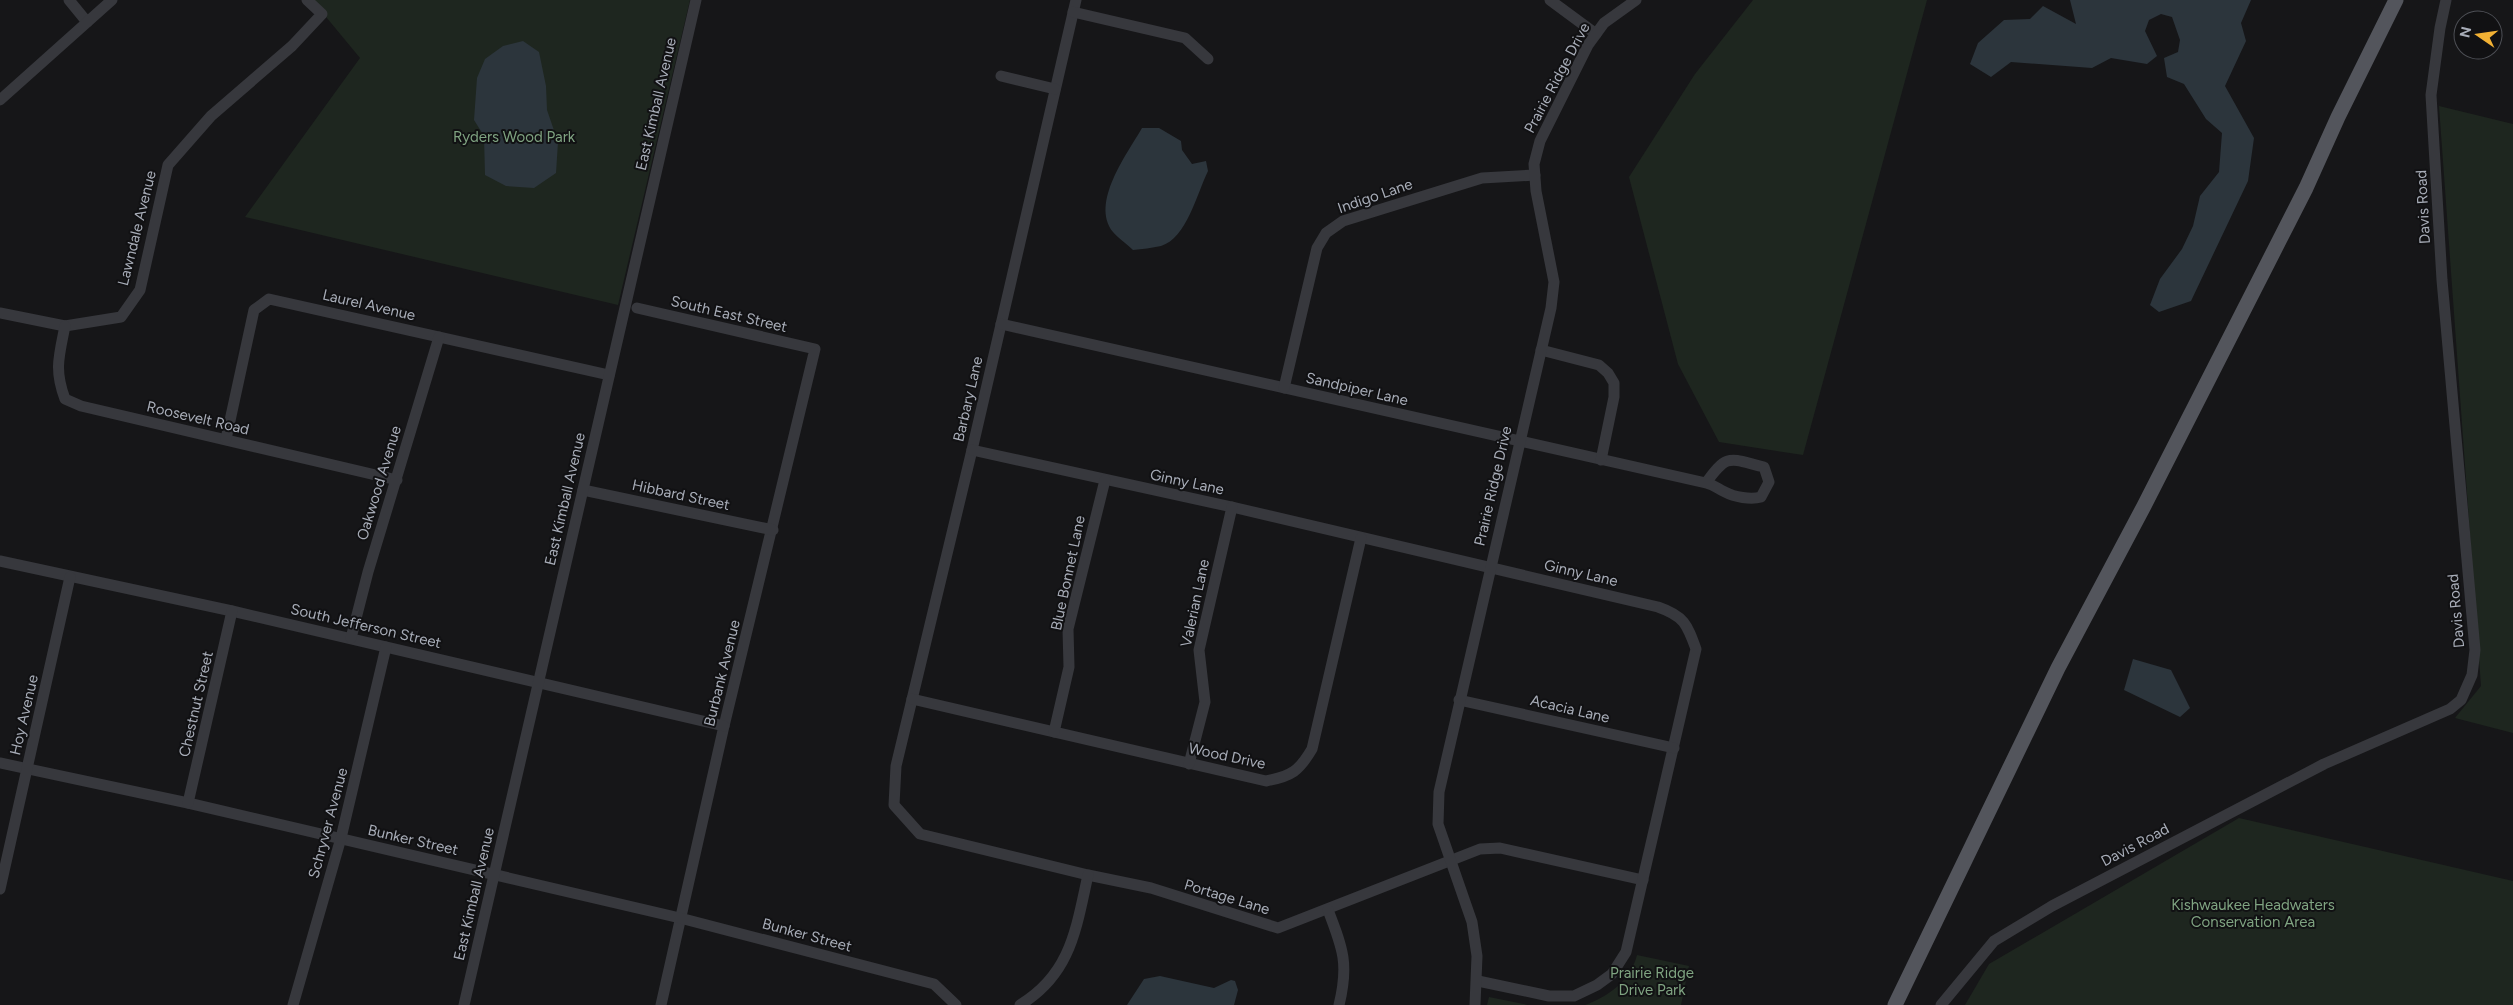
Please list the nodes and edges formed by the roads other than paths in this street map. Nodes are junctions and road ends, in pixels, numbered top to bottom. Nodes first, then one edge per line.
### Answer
1 (69, 0) edge
2 (112, 0) edge
3 (307, 0) edge
4 (696, 0) edge
5 (1076, 0) edge
6 (1550, 0) edge
7 (1636, 0) edge
8 (2388, 0) edge
9 (2396, 0) edge
10 (2446, 0) edge
11 (1073, 12) junction
12 (86, 22) junction
13 (1596, 34) junction
14 (1208, 59) dead end
15 (2365, 60) junction
16 (1001, 76) dead end
17 (1055, 89) junction
18 (0, 100) edge
19 (1535, 175) junction
20 (637, 308) dead end
21 (0, 313) edge
22 (1001, 324) junction
23 (64, 326) junction
24 (438, 337) junction
25 (815, 349) joint
26 (1541, 350) junction
27 (609, 375) junction
28 (1284, 388) junction
29 (226, 440) junction
30 (1519, 441) junction
31 (972, 450) junction
32 (1601, 460) junction
33 (397, 480) junction
34 (1105, 480) junction
35 (1706, 483) junction
36 (583, 490) junction
37 (1232, 508) junction
38 (773, 530) junction
39 (1361, 538) junction
40 (0, 561) edge
41 (1490, 568) junction
42 (70, 577) junction
43 (232, 610) junction
44 (351, 638) junction
45 (386, 647) junction
46 (538, 682) junction
47 (912, 699) junction
48 (1460, 700) junction
49 (724, 726) junction
50 (1054, 732) junction
51 (1674, 748) junction
52 (0, 763) edge
53 (1189, 764) junction
54 (27, 769) junction
55 (188, 803) junction
56 (894, 805) joint
57 (340, 838) junction
58 (1449, 862) junction
59 (494, 874) junction
60 (1088, 875) junction
61 (1643, 880) junction
62 (0, 889) edge
63 (1328, 910) junction
64 (680, 918) junction
65 (1478, 981) junction
66 (293, 1005) edge
67 (464, 1005) edge
68 (661, 1005) edge
69 (956, 1005) edge
70 (1020, 1005) edge
71 (1339, 1005) edge
72 (1476, 1005) edge
73 (1895, 1005) edge
74 (1941, 1005) edge

1 - 12 street
2 - 12 street
3 - 23 street, Lawndale Avenue
4 - 27 street, East Kimball Avenue
5 - 11 street, Barbary Lane
6 - 13 street
7 - 13 street, Prairie Ridge Drive
8 - 15 main road
9 - 15 main road
10 - 74 street, Davis Road
11 - 14 street
11 - 17 street, Barbary Lane
12 - 18 street
13 - 19 street, Prairie Ridge Drive
15 - 73 main road
16 - 17 street
17 - 22 street, Barbary Lane
19 - 26 street, Prairie Ridge Drive
19 - 28 street, Indigo Lane
20 - 25 street, South East Street
21 - 23 street, Lawndale Avenue
22 - 28 street, Sandpiper Lane
22 - 31 street, Barbary Lane
23 - 29 street, Roosevelt Road
24 - 27 street, Laurel Avenue
24 - 29 street, Laurel Avenue
24 - 33 street, Oakwood Avenue
25 - 38 street, Burbank Avenue
26 - 30 street, Prairie Ridge Drive
26 - 32 street
27 - 36 street, East Kimball Avenue
28 - 30 street, Sandpiper Lane
29 - 33 street, Roosevelt Road
30 - 32 street, Sandpiper Lane
30 - 41 street, Prairie Ridge Drive
31 - 34 street, Ginny Lane
31 - 47 street, Barbary Lane
32 - 35 street, Sandpiper Lane
33 - 44 street, Oakwood Avenue
34 - 37 street, Ginny Lane
34 - 50 street, Blue Bonnet Lane
35 - 35 street, Sandpiper Lane
36 - 38 street, Hibbard Street
36 - 46 street, East Kimball Avenue
37 - 39 street, Ginny Lane
37 - 53 street, Valerian Lane
38 - 49 street, Burbank Avenue
39 - 41 street, Ginny Lane
39 - 53 street, Wood Drive
40 - 42 street, South Jefferson Street
41 - 48 street, Prairie Ridge Drive
41 - 51 street, Ginny Lane
42 - 43 street, South Jefferson Street
42 - 54 street, Hoy Avenue
43 - 44 street, South Jefferson Street
43 - 55 street, Chestnut Street
44 - 45 street, South Jefferson Street
45 - 46 street, South Jefferson Street
45 - 57 street, Schryver Avenue
46 - 49 street, South Jefferson Street
46 - 59 street, East Kimball Avenue
47 - 50 street, Wood Drive
47 - 56 street, Barbary Lane
48 - 51 street, Acacia Lane
48 - 58 street, Prairie Ridge Drive
49 - 64 street, Burbank Avenue
50 - 53 street, Wood Drive
51 - 61 street, Ginny Lane
52 - 54 street, Bunker Street
54 - 55 street, Bunker Street
54 - 62 street, Hoy Avenue
55 - 57 street, Bunker Street
56 - 60 street, Portage Lane
57 - 59 street, Bunker Street
57 - 66 street, Schryver Avenue
58 - 61 street, Portage Lane
58 - 63 street, Portage Lane
58 - 65 street, Prairie Ridge Drive
59 - 64 street, Bunker Street
59 - 67 street, East Kimball Avenue
60 - 63 street, Portage Lane
60 - 70 street
61 - 65 street, Ginny Lane
63 - 71 street
64 - 68 street, Burbank Avenue
64 - 69 street, Bunker Street
65 - 72 street, Prairie Ridge Drive

